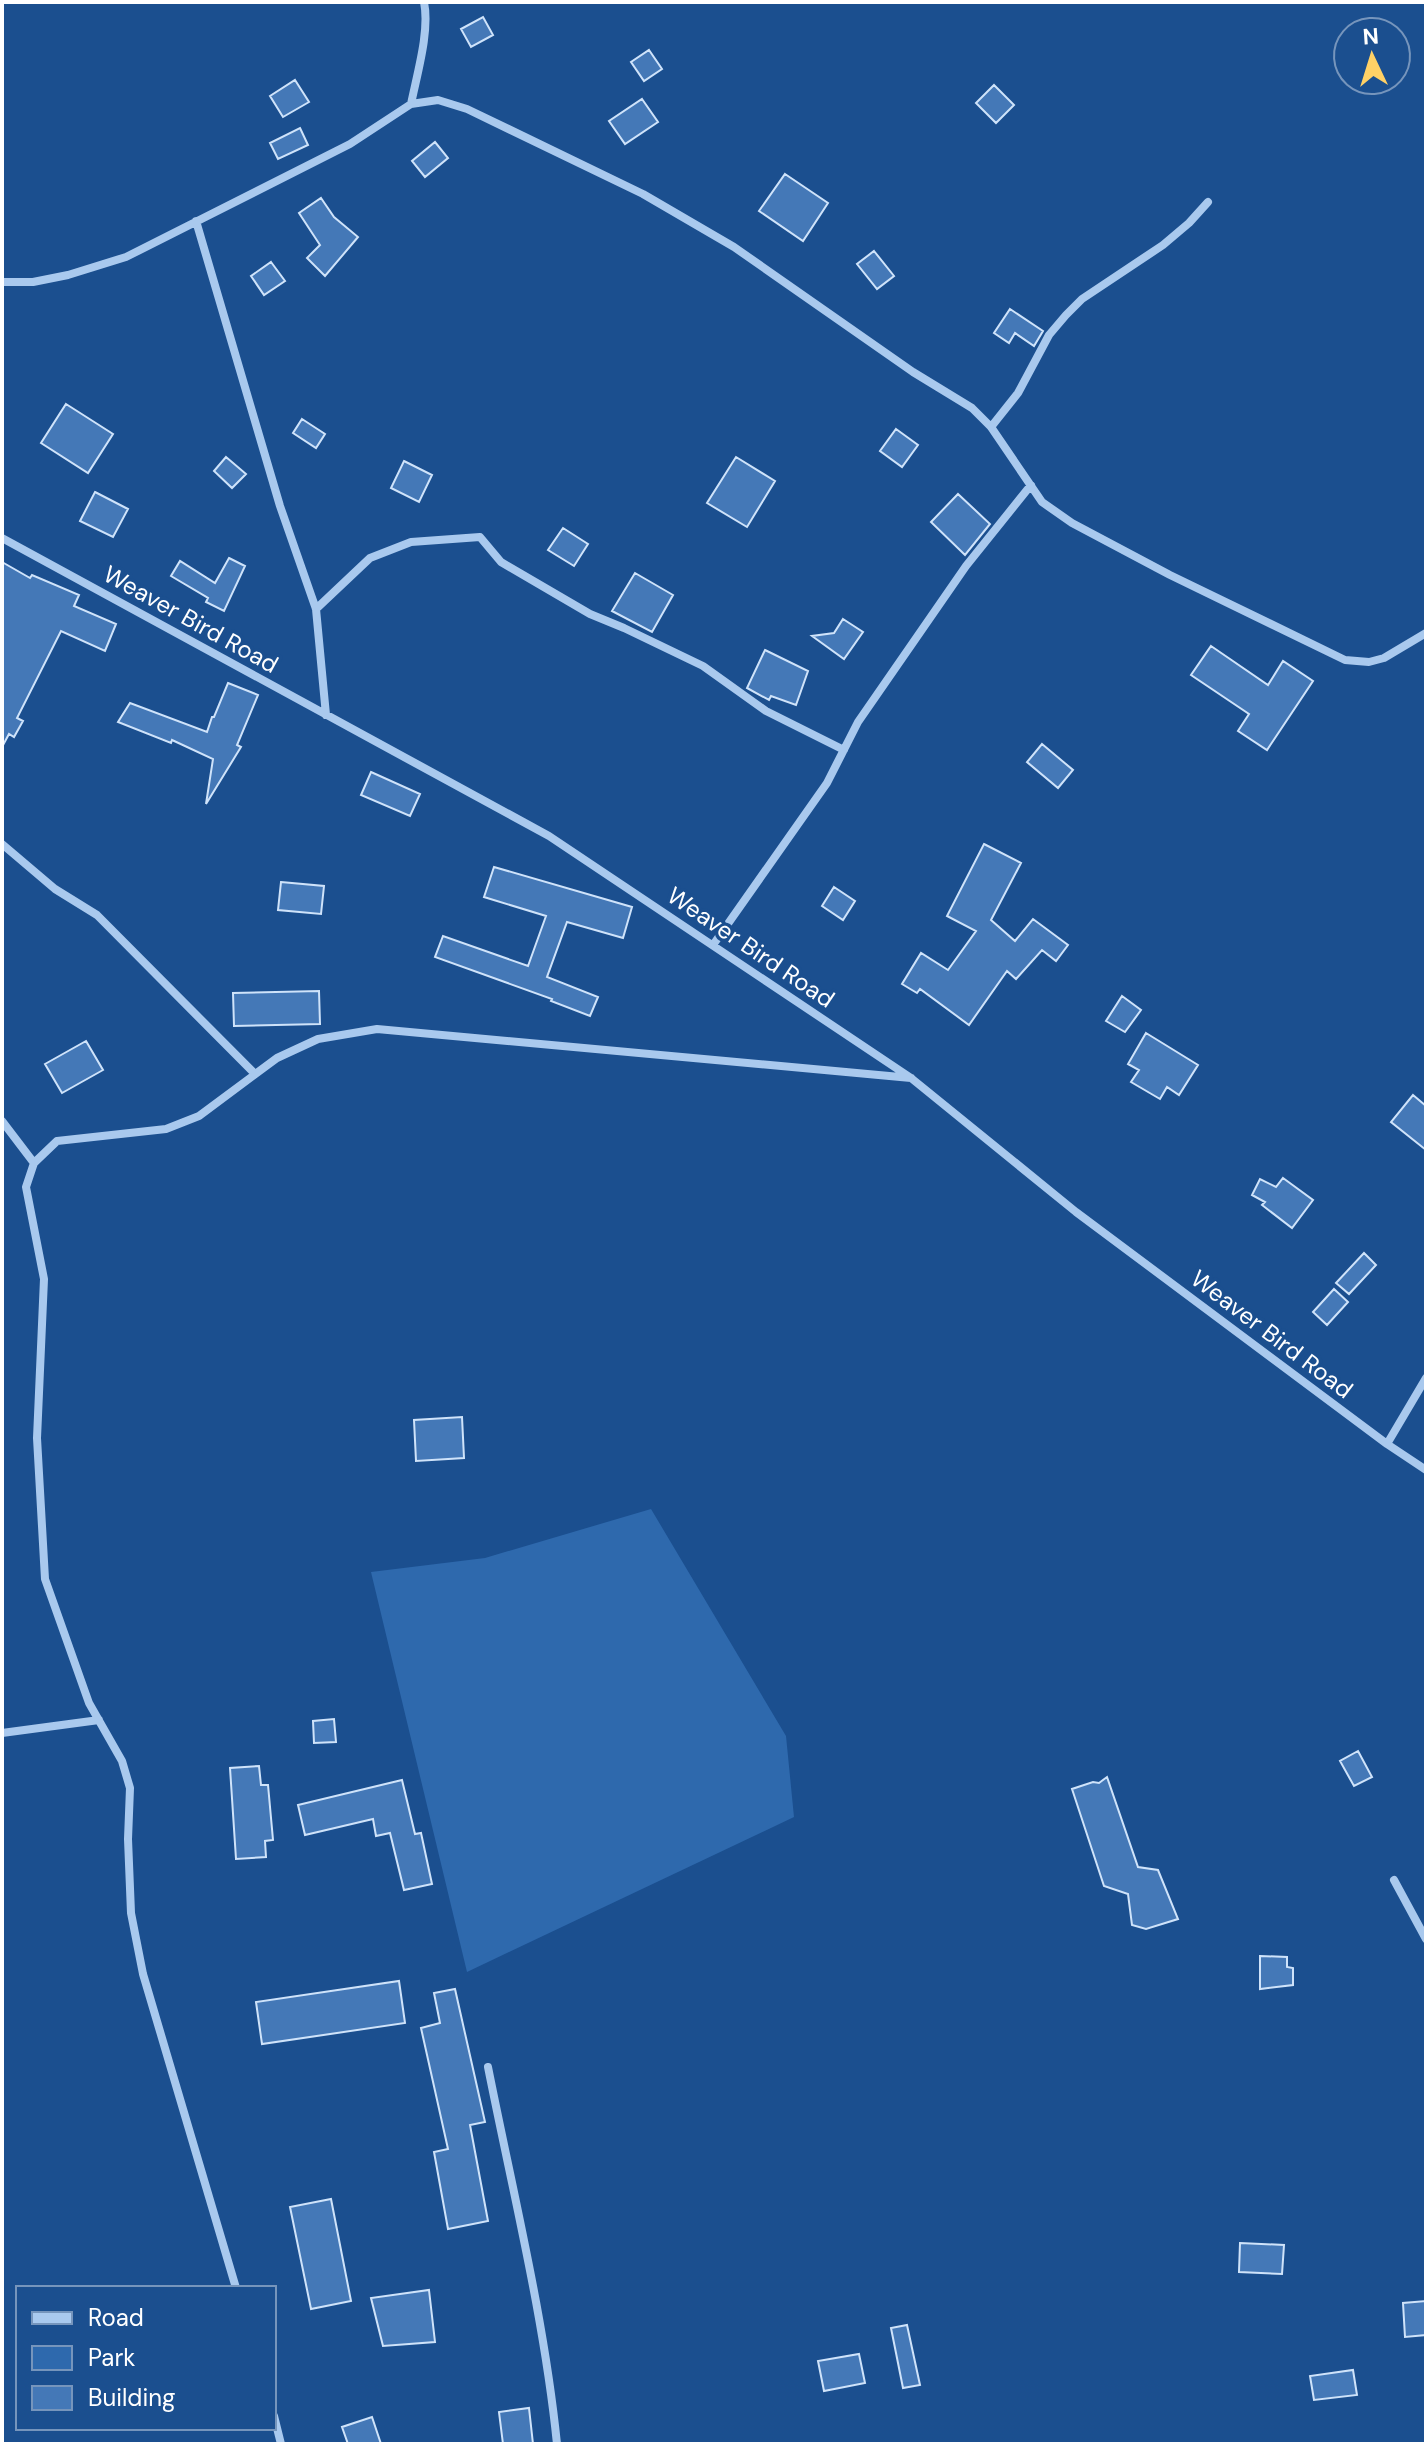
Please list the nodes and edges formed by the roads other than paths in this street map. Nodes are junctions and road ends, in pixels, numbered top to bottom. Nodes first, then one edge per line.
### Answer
1 (424, 2) edge
2 (411, 104) junction
3 (1208, 202) dead end
4 (196, 221) junction
5 (2, 282) edge
6 (991, 427) junction
7 (1031, 485) junction
8 (2, 538) edge
9 (316, 609) junction
10 (1426, 633) edge
11 (326, 715) junction
12 (844, 750) junction
13 (2, 844) edge
14 (713, 945) junction
15 (255, 1074) junction
16 (911, 1078) junction
17 (3, 1126) edge
18 (34, 1163) junction
19 (1426, 1378) edge
20 (1387, 1444) junction
21 (1426, 1470) edge
22 (99, 1720) junction
23 (2, 1733) edge
24 (1394, 1880) dead end
25 (1426, 1939) edge
26 (488, 2067) dead end
27 (235, 2286) edge
28 (276, 2424) edge
29 (281, 2444) edge
30 (557, 2444) edge

1 - 2 street
2 - 4 street
2 - 6 street
3 - 6 street
4 - 5 street
4 - 9 street
6 - 7 street
7 - 10 street
7 - 12 street
8 - 11 street, Weaver Bird Road
9 - 11 street
9 - 12 street
11 - 14 street, Weaver Bird Road
12 - 14 street
13 - 15 street
14 - 16 street, Weaver Bird Road
15 - 16 street
15 - 18 street
16 - 20 street, Weaver Bird Road
17 - 18 street
18 - 22 street
19 - 20 street
20 - 21 street, Weaver Bird Road
22 - 23 street
22 - 27 street
24 - 25 street
26 - 30 street
28 - 29 street

